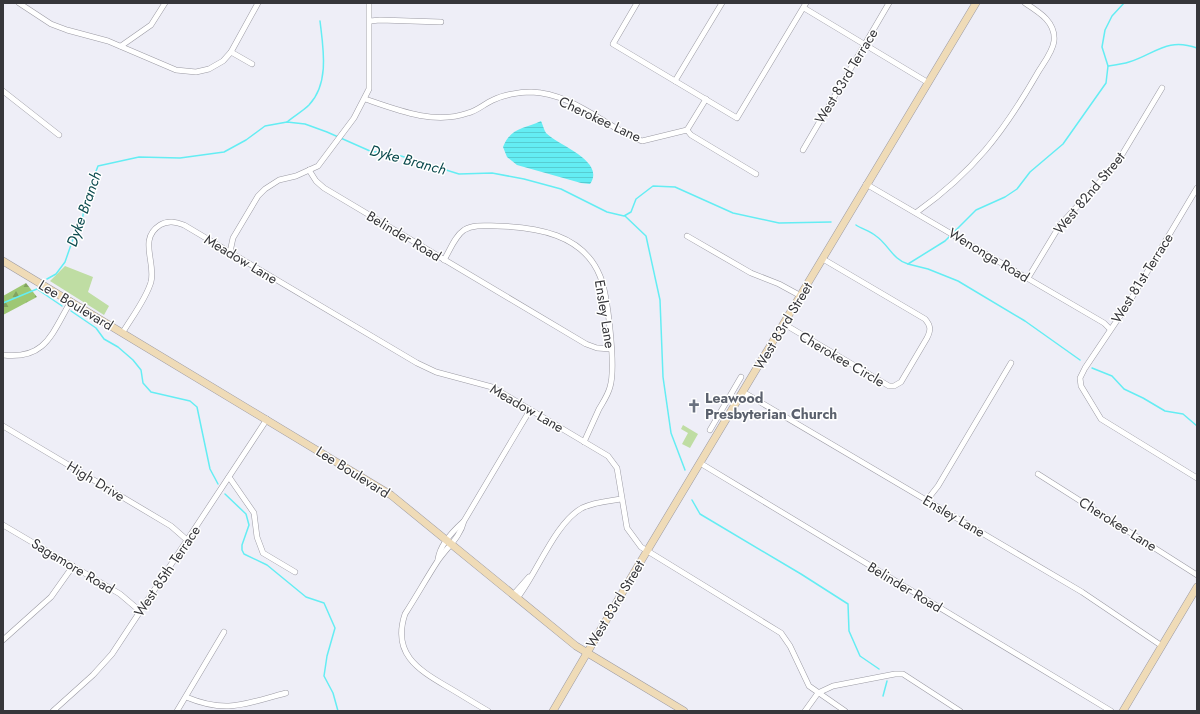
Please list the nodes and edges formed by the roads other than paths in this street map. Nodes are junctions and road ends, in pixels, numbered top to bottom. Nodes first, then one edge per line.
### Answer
1 (19, 3) edge
2 (164, 3) edge
3 (258, 3) edge
4 (369, 3) edge
5 (637, 3) edge
6 (722, 3) edge
7 (889, 3) edge
8 (976, 3) edge
9 (1025, 3) edge
10 (805, 5) edge
11 (370, 21) junction
12 (441, 22) dead end
13 (865, 44) junction
14 (121, 46) junction
15 (231, 52) junction
16 (252, 64) dead end
17 (675, 81) junction
18 (927, 82) junction
19 (1162, 88) dead end
20 (3, 91) edge
21 (365, 99) junction
22 (706, 99) junction
23 (687, 130) junction
24 (59, 136) dead end
25 (803, 150) dead end
26 (309, 170) junction
27 (756, 174) dead end
28 (866, 184) junction
29 (1197, 188) edge
30 (917, 212) junction
31 (687, 236) dead end
32 (230, 252) junction
33 (823, 259) junction
34 (444, 260) junction
35 (3, 262) edge
36 (1028, 278) junction
37 (801, 296) junction
38 (71, 301) junction
39 (784, 324) junction
40 (1110, 329) junction
41 (122, 332) junction
42 (611, 349) junction
43 (3, 355) edge
44 (1011, 363) dead end
45 (741, 377) dead end
46 (743, 392) junction
47 (530, 410) junction
48 (267, 419) junction
49 (3, 426) edge
50 (710, 430) dead end
51 (584, 442) junction
52 (700, 463) junction
53 (1038, 474) dead end
54 (229, 476) junction
55 (1197, 478) edge
56 (622, 499) junction
57 (927, 500) junction
58 (3, 525) edge
59 (187, 540) junction
60 (450, 542) junction
61 (646, 552) junction
62 (73, 566) junction
63 (295, 572) dead end
64 (1197, 575) edge
65 (1197, 587) edge
66 (516, 596) junction
67 (140, 611) junction
68 (224, 632) dead end
69 (3, 640) edge
70 (1162, 646) junction
71 (586, 653) junction
72 (286, 693) dead end
73 (818, 693) junction
74 (186, 697) junction
75 (53, 711) edge
76 (177, 711) edge
77 (488, 711) edge
78 (553, 711) edge
79 (684, 711) edge
80 (805, 711) edge
81 (845, 711) edge
82 (960, 711) edge
83 (1111, 711) edge
84 (1123, 711) edge

1 - 14 street
2 - 14 street
3 - 15 street
4 - 11 street
5 - 17 street
6 - 17 street
7 - 13 street, West 83rd Terrace
8 - 18 street, West 83rd Street
9 - 30 street
10 - 13 street
10 - 22 street
11 - 12 street
11 - 21 street
13 - 18 street
13 - 25 street, West 83rd Terrace
14 - 15 street
15 - 16 street
17 - 22 street
18 - 28 street, West 83rd Street
19 - 36 street, West 82nd Street
20 - 24 street
21 - 23 street, Cherokee Lane
21 - 26 street
22 - 23 street
23 - 27 street
26 - 32 street
26 - 34 street, Belinder Road
28 - 30 street, Wenonga Road
28 - 33 street, West 83rd Street
29 - 40 street, West 81st Terrace
30 - 36 street, Wenonga Road
31 - 37 street
32 - 41 street, Meadow Lane
32 - 47 street, Meadow Lane
33 - 37 street, West 83rd Street
33 - 39 street, Cherokee Circle
34 - 42 street, Belinder Road
34 - 42 street, Ensley Lane
35 - 38 street, Lee Boulevard
36 - 40 street, Wenonga Road
37 - 39 street, West 83rd Street
38 - 41 street, Lee Boulevard
38 - 43 street
39 - 46 street, West 83rd Street
40 - 55 street, West 81st Terrace
41 - 48 street, Lee Boulevard
42 - 51 street, Ensley Lane
44 - 57 street
45 - 50 street
46 - 52 street, West 83rd Street
46 - 57 street, Ensley Lane
47 - 51 street, Meadow Lane
47 - 60 street
48 - 54 street, West 85th Terrace
48 - 60 street, Lee Boulevard
49 - 59 street, High Drive
51 - 56 street, Meadow Lane
52 - 61 street, West 83rd Street
52 - 83 street, Belinder Road
53 - 64 street, Cherokee Lane
54 - 59 street, West 85th Terrace
54 - 63 street
56 - 61 street, Meadow Lane
56 - 66 street
57 - 70 street, Ensley Lane
58 - 62 street, Sagamore Road
59 - 67 street, West 85th Terrace
60 - 66 street, Lee Boulevard
60 - 77 street
61 - 71 street, West 83rd Street
61 - 73 street, Meadow Lane
62 - 67 street, Sagamore Road
62 - 69 street
65 - 70 street
66 - 71 street, Lee Boulevard
67 - 75 street, West 85th Terrace
68 - 74 street
70 - 84 street
71 - 78 street, West 83rd Street
71 - 79 street, Lee Boulevard
72 - 74 street
73 - 80 street
73 - 81 street, Meadow Lane
73 - 82 street
74 - 76 street

